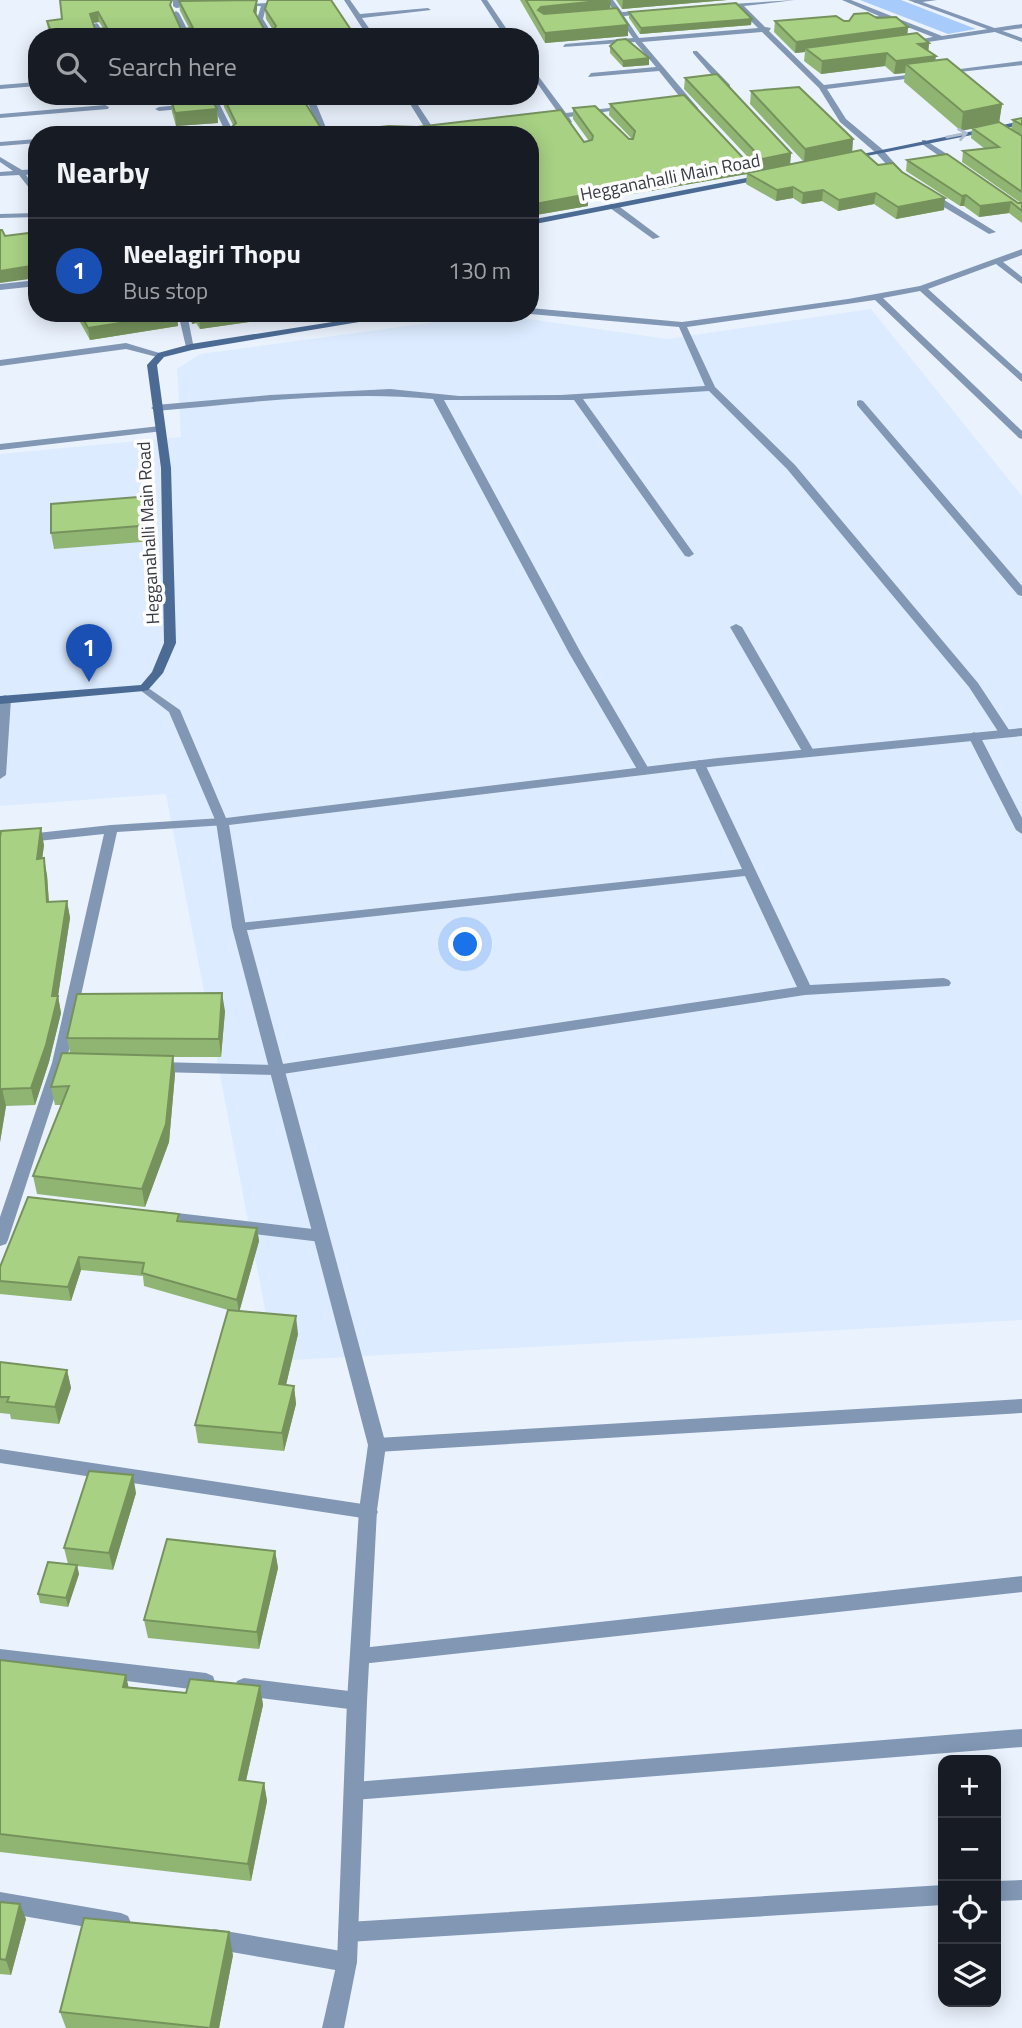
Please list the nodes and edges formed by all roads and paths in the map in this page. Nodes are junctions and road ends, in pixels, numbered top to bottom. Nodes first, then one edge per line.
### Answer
1 (176, 0) edge
2 (347, 0) edge
3 (484, 0) edge
4 (610, 0) edge
5 (792, 0) edge
6 (845, 0) edge
7 (934, 0) edge
8 (913, 1) edge
9 (202, 5) edge
10 (227, 5) edge
11 (739, 5) junction
12 (726, 6) edge
13 (428, 10) dead end
14 (661, 11) edge
15 (176, 13) edge
16 (621, 14) junction
17 (359, 16) junction
18 (596, 16) edge
19 (888, 17) junction
20 (847, 21) edge
21 (96, 25) edge
22 (1022, 26) edge
23 (98, 28) edge
24 (184, 28) edge
25 (266, 28) edge
26 (366, 28) edge
27 (503, 28) edge
28 (778, 28) edge
29 (765, 30) junction
30 (999, 31) junction
31 (943, 38) junction
32 (1022, 40) edge
33 (638, 41) junction
34 (902, 44) edge
35 (565, 46) edge
36 (695, 52) dead end
37 (806, 56) edge
38 (792, 58) junction
39 (1022, 63) edge
40 (661, 69) junction
41 (591, 75) dead end
42 (539, 80) edge
43 (28, 85) edge
44 (0, 87) edge
45 (822, 87) junction
46 (730, 91) edge
47 (686, 101) junction
48 (673, 102) edge
49 (205, 105) edge
50 (216, 105) edge
51 (313, 105) edge
52 (413, 105) edge
53 (105, 107) dead end
54 (636, 107) edge
55 (159, 109) dead end
56 (599, 112) junction
57 (0, 116) edge
58 (565, 117) junction
59 (538, 119) edge
60 (607, 120) edge
61 (704, 120) edge
62 (1022, 123) edge
63 (227, 126) edge
64 (322, 126) edge
65 (424, 126) edge
66 (572, 127) edge
67 (999, 127) junction
68 (1011, 135) edge
69 (28, 142) edge
70 (925, 142) junction
71 (0, 144) edge
72 (880, 150) junction
73 (0, 159) edge
74 (834, 161) edge
75 (749, 168) edge
76 (28, 172) edge
77 (967, 172) edge
78 (21, 173) junction
79 (779, 173) edge
80 (0, 174) edge
81 (758, 177) junction
82 (905, 179) edge
83 (28, 183) edge
84 (916, 186) edge
85 (613, 206) junction
86 (28, 215) edge
87 (0, 216) edge
88 (539, 221) edge
89 (992, 232) dead end
90 (656, 237) dead end
91 (1022, 252) edge
92 (996, 260) junction
93 (1022, 281) edge
94 (28, 284) edge
95 (0, 288) edge
96 (922, 288) junction
97 (877, 297) junction
98 (539, 312) edge
99 (184, 322) edge
100 (356, 322) edge
101 (682, 324) junction
102 (191, 347) junction
103 (161, 355) junction
104 (0, 363) edge
105 (1022, 379) edge
106 (711, 388) junction
107 (437, 397) junction
108 (577, 397) junction
109 (860, 403) dead end
110 (156, 408) junction
111 (160, 429) junction
112 (1022, 436) edge
113 (0, 447) edge
114 (689, 554) dead end
115 (1022, 593) edge
116 (736, 627) dead end
117 (144, 688) junction
118 (2, 699) edge
119 (1022, 732) edge
120 (1005, 733) junction
121 (974, 736) junction
122 (809, 753) junction
123 (699, 764) junction
124 (644, 771) junction
125 (0, 775) edge
126 (222, 822) junction
127 (111, 829) junction
128 (1022, 830) edge
129 (0, 841) edge
130 (749, 872) junction
131 (239, 928) junction
132 (944, 983) dead end
133 (805, 990) junction
134 (58, 1063) junction
135 (99, 1065) edge
136 (140, 1066) edge
137 (276, 1070) junction
138 (147, 1216) edge
139 (321, 1236) junction
140 (0, 1240) edge
141 (1022, 1406) edge
142 (377, 1445) junction
143 (0, 1456) edge
144 (369, 1512) junction
145 (1022, 1584) edge
146 (361, 1656) junction
147 (0, 1657) edge
148 (357, 1701) junction
149 (1022, 1738) edge
150 (354, 1791) junction
151 (1022, 1890) edge
152 (1001, 1891) edge
153 (938, 1895) edge
154 (0, 1902) edge
155 (147, 1928) edge
156 (348, 1932) junction
157 (200, 1937) edge
158 (347, 1962) junction
159 (333, 2028) edge

1 - 9 street
2 - 17 street
3 - 27 street
4 - 16 street
5 - 11 street
6 - 19 street
7 - 8 street
8 - 30 street
10 - 25 street
11 - 12 street
11 - 29 street
13 - 17 street
14 - 16 street
15 - 24 street
16 - 18 street
16 - 33 street
17 - 26 street
19 - 20 street
19 - 31 street
21 - 23 street
22 - 30 street
28 - 29 street
29 - 33 street
29 - 38 street
30 - 31 street
30 - 32 street
31 - 34 street
33 - 35 street
33 - 40 street
36 - 46 street
37 - 38 street
38 - 45 street
39 - 45 street
40 - 41 street
40 - 47 street
42 - 58 street
43 - 44 street
45 - 72 street
47 - 48 street
47 - 61 street
49 - 55 street
50 - 63 street
51 - 64 street
52 - 65 street
53 - 57 street
54 - 56 street
56 - 58 street
56 - 60 street
58 - 59 street
58 - 66 street
62 - 67 main road
67 - 68 street
70 -> 67 main road
69 - 71 street
70 - 72 main road
70 - 77 street
72 - 74 main road
72 - 82 street
73 - 78 street
75 - 81 street
76 - 78 street
78 - 80 street
78 - 83 street
79 - 81 main road, Hegganahalli Main Road
81 - 85 main road, Hegganahalli Main Road
84 - 89 street
85 - 88 main road, Hegganahalli Main Road
85 - 90 street
86 - 87 street
91 - 92 street
92 - 93 street
92 - 96 street
94 - 95 street
96 - 97 street
96 - 105 street
97 - 101 street
97 - 112 street
98 - 101 street
99 - 102 street
100 - 102 main road
101 - 106 street
102 - 103 main road
103 - 104 street
103 - 110 main road, Hegganahalli Main Road
106 - 108 street
106 - 120 street
107 - 108 street
107 - 110 street
107 - 124 street
108 - 114 street
109 - 115 street
110 - 111 main road, Hegganahalli Main Road
111 - 113 street
111 - 117 main road, Hegganahalli Main Road
116 - 122 street
117 - 118 main road
117 - 126 street
118 - 125 street
119 - 120 street
120 - 121 street
121 - 122 street
121 - 128 street
122 - 123 street
123 - 124 street
123 - 130 street
124 - 126 street
126 - 127 street
126 - 131 street
127 - 129 street
127 - 134 street
130 - 131 street
130 - 133 street
131 - 137 street
132 - 133 street
133 - 137 street
134 - 135 street
134 - 140 street
136 - 137 street
137 - 139 street
138 - 139 street
139 - 142 street
141 - 142 street
142 - 144 street
143 - 144 street
144 - 146 street
145 - 146 street
146 - 148 street
147 - 148 street
148 - 150 street
149 - 150 street
150 - 156 street
151 - 152 street
153 - 156 street
154 - 155 street
156 - 158 street
157 - 158 street
158 - 159 street

